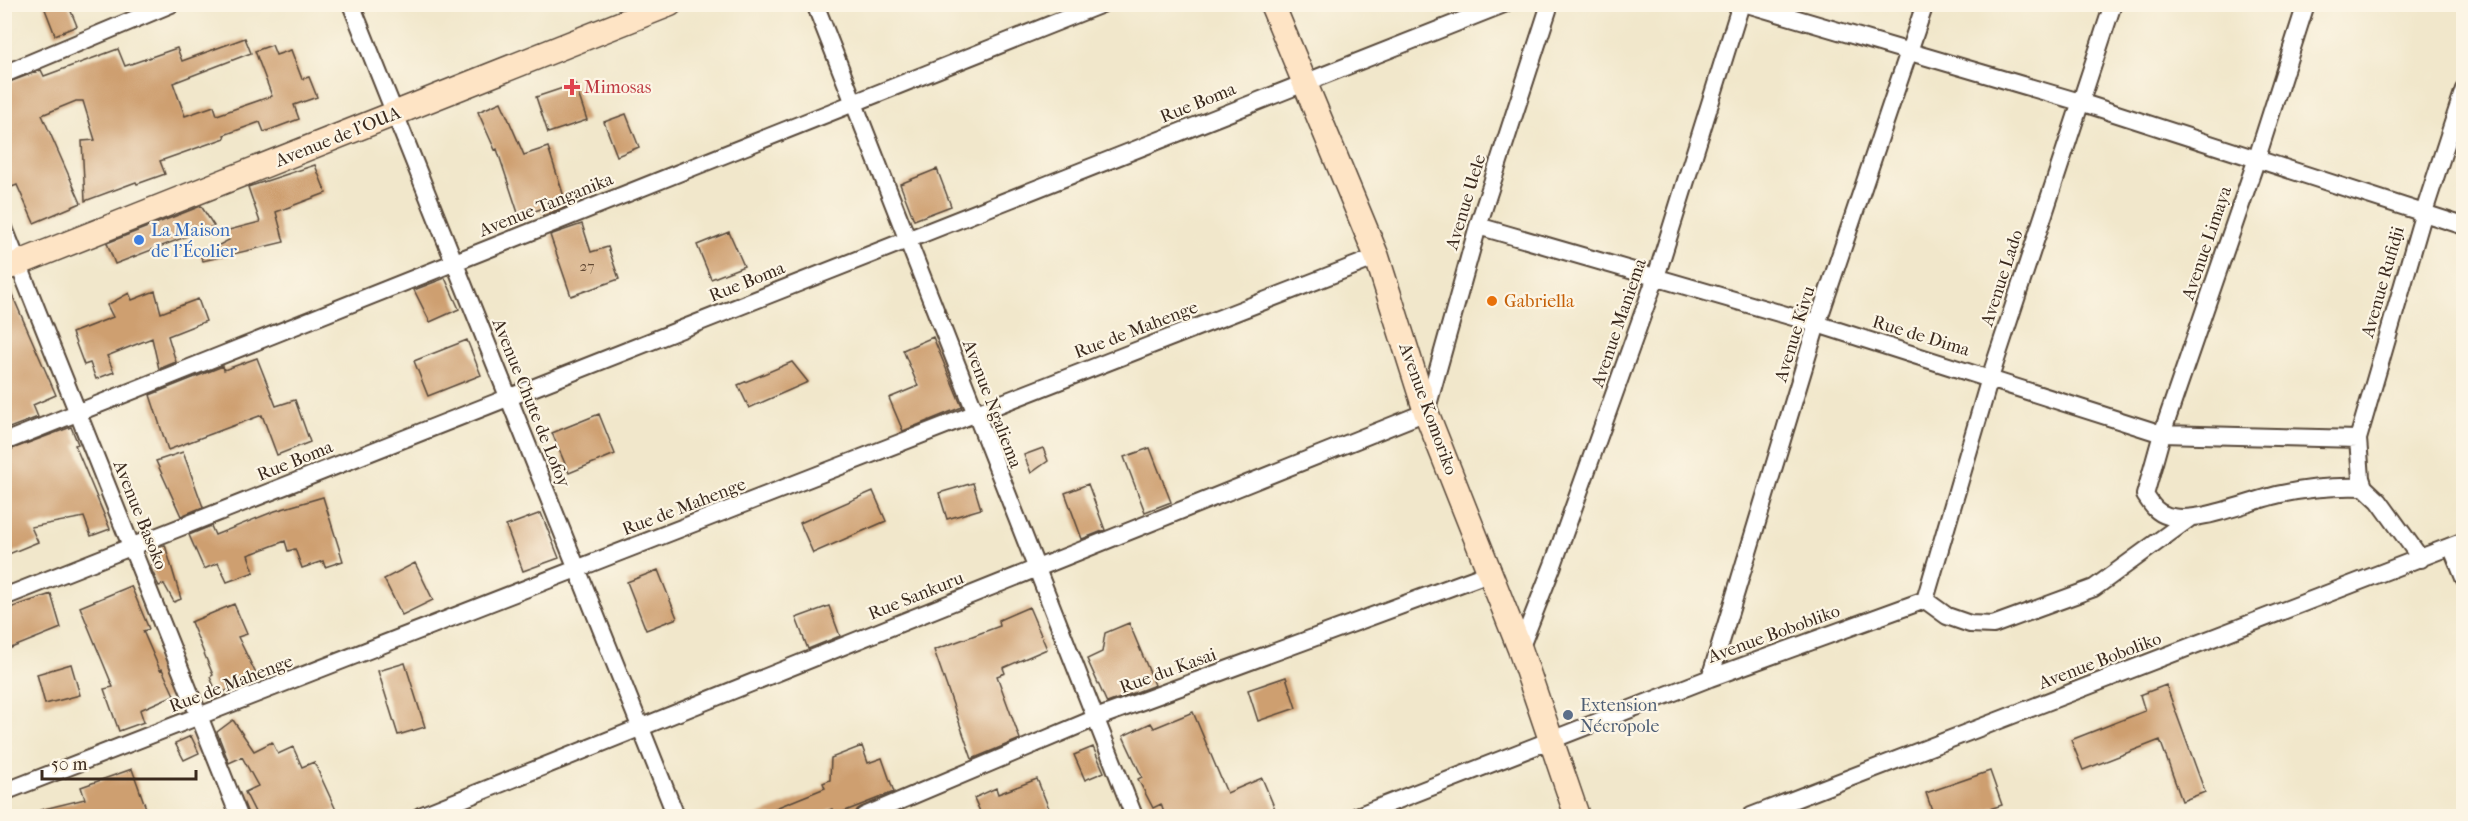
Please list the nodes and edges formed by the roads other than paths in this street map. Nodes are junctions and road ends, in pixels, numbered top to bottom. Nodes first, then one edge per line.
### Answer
1 (171, 4) edge
2 (351, 4) edge
3 (670, 4) edge
4 (815, 4) edge
5 (1102, 4) edge
6 (1272, 4) edge
7 (1504, 4) edge
8 (1550, 4) edge
9 (1741, 4) edge
10 (1747, 4) edge
11 (1925, 4) edge
12 (2113, 4) edge
13 (2306, 4) edge
14 (1909, 52) junction
15 (4, 74) edge
16 (1304, 82) junction
17 (2463, 89) edge
18 (2080, 102) junction
19 (853, 103) junction
20 (395, 115) junction
21 (2256, 161) junction
22 (2424, 212) junction
23 (1478, 226) junction
24 (2463, 226) edge
25 (4, 228) edge
26 (907, 239) junction
27 (1377, 257) junction
28 (452, 263) junction
29 (12, 267) edge
30 (1656, 277) junction
31 (1817, 324) junction
32 (1990, 378) junction
33 (508, 397) junction
34 (1426, 412) junction
35 (78, 414) junction
36 (974, 414) junction
37 (2162, 434) junction
38 (2358, 439) junction
39 (4, 442) edge
40 (2364, 487) junction
41 (2190, 518) junction
42 (2457, 544) edge
43 (132, 546) junction
44 (2421, 559) junction
45 (1035, 569) junction
46 (576, 570) junction
47 (1489, 573) junction
48 (2463, 578) edge
49 (4, 597) edge
50 (1925, 600) junction
51 (1520, 649) junction
52 (1710, 678) junction
53 (199, 718) junction
54 (1096, 718) junction
55 (642, 727) junction
56 (1553, 739) junction
57 (4, 792) edge
58 (239, 816) edge
59 (420, 816) edge
60 (676, 816) edge
61 (864, 816) edge
62 (1134, 816) edge
63 (1357, 816) edge
64 (1577, 816) edge
65 (1751, 816) edge

1 - 15 street
2 - 20 street, Avenue Chute de Lofoy
3 - 20 street, Avenue de l’OUA
4 - 19 street, Avenue Ngaliema
5 - 19 street, Avenue Tanganika
6 - 16 street, Avenue Komoriko
7 - 16 street, Rue Boma
8 - 23 street, Avenue Uele
9 - 30 street, Avenue Maniema
10 - 14 street
11 - 14 street, Avenue Kivu
12 - 18 street, Avenue Lado
13 - 21 street, Avenue Limaya
14 - 18 street
14 - 31 street, Avenue Kivu
16 - 26 street, Rue Boma
16 - 27 street, Avenue Komoriko
17 - 22 street, Avenue Rufidji
18 - 21 street
18 - 32 street, Avenue Lado
19 - 26 street, Avenue Ngaliema
19 - 28 street, Avenue Tanganika
20 - 28 street, Avenue Chute de Lofoy
20 - 29 street, Avenue de l’OUA
21 - 22 street
21 - 37 street, Avenue Limaya
22 - 24 street
22 - 38 street, Avenue Rufidji
23 - 30 street, Rue de Dima
23 - 34 street, Avenue Uele
25 - 29 street, Avenue Basoko
26 - 33 street, Rue Boma
26 - 36 street, Avenue Ngaliema
27 - 34 street, Avenue Komoriko
27 - 36 street, Rue de Mahenge
28 - 33 street, Avenue Chute de Lofoy
28 - 35 street, Avenue Tanganika
29 - 35 street, Avenue Basoko
30 - 31 street, Rue de Dima
30 - 51 street, Avenue Maniema
31 - 32 street, Rue de Dima
31 - 52 street, Avenue Kivu
32 - 37 street, Rue de Dima
32 - 50 street, Avenue Lado
33 - 43 street, Rue Boma
33 - 46 street, Avenue Chute de Lofoy
34 - 45 street, Rue Sankuru
34 - 47 street, Avenue Komoriko
35 - 39 street, Avenue Tanganika
35 - 43 street, Avenue Basoko
36 - 45 street, Avenue Ngaliema
36 - 46 street, Rue de Mahenge
37 - 38 street, Rue de Dima
37 - 41 street, Avenue Limaya
38 - 40 street, Avenue Rufidji
40 - 41 street
40 - 44 street
41 - 50 street
42 - 44 street, Avenue Boboliko
42 - 48 street
43 - 49 street, Rue Boma
43 - 53 street, Avenue Basoko
44 - 65 street, Avenue Boboliko
45 - 54 street, Avenue Ngaliema
45 - 55 street, Rue Sankuru
46 - 53 street, Rue de Mahenge
46 - 55 street, Avenue Chute de Lofoy
47 - 51 street, Avenue Komoriko
47 - 54 street, Rue du Kasai
50 - 52 street, Avenue Bobobliko
51 - 56 street, Avenue Komoriko
52 - 56 street, Avenue Bobobliko
53 - 57 street, Rue de Mahenge
53 - 58 street, Avenue Basoko
54 - 61 street, Rue du Kasai
54 - 62 street, Avenue Ngaliema
55 - 59 street, Rue Sankuru
55 - 60 street, Avenue Chute de Lofoy
56 - 63 street, Avenue Bobobliko
56 - 64 street, Avenue Komoriko

